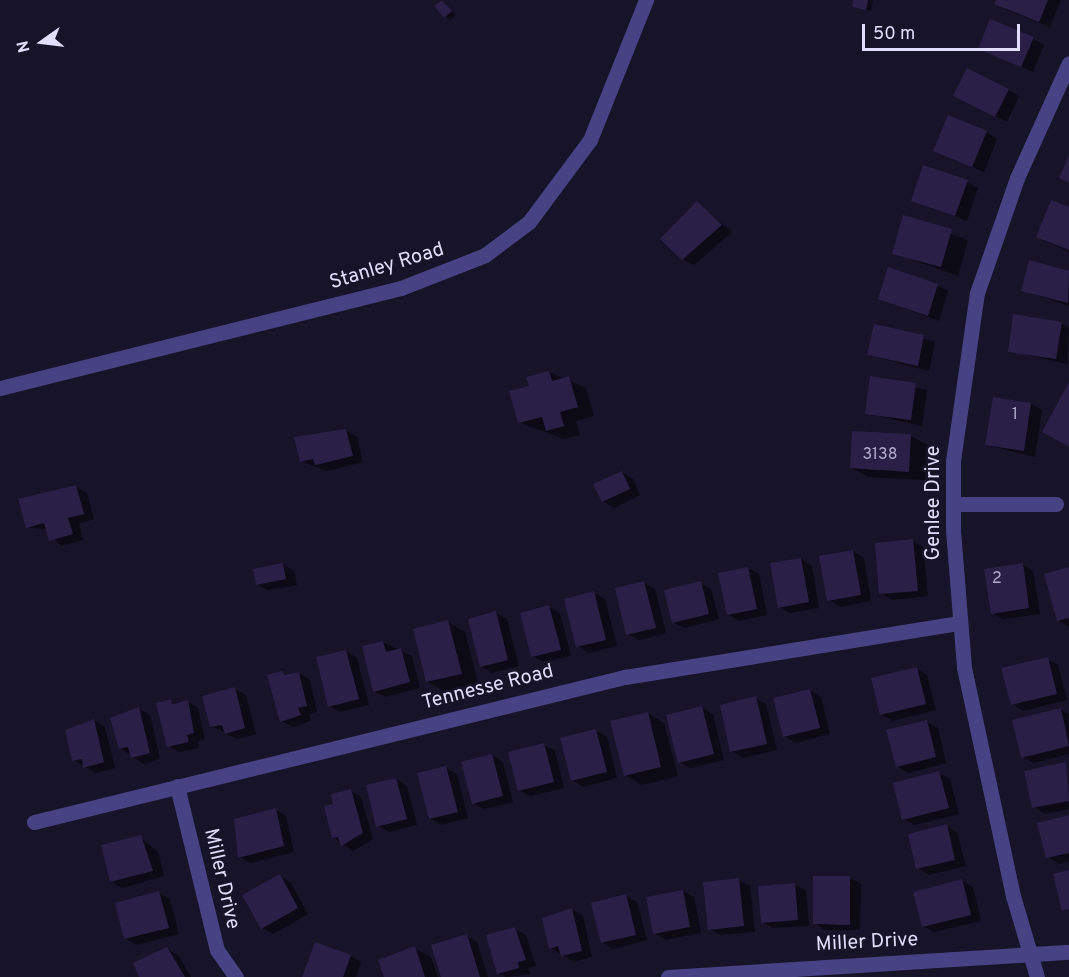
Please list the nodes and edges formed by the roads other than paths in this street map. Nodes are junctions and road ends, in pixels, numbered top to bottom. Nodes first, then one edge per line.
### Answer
1 (646, 0) edge
2 (1069, 63) edge
3 (0, 388) edge
4 (953, 504) junction
5 (1056, 504) dead end
6 (958, 623) junction
7 (177, 786) junction
8 (34, 822) dead end
9 (1069, 952) edge
10 (1033, 954) junction
11 (699, 975) edge
12 (236, 977) edge
13 (668, 977) edge
14 (1037, 977) edge

1 - 3 street, Stanley Road
2 - 4 street, Genlee Drive
4 - 5 street
4 - 6 street, Genlee Drive
6 - 7 street, Tennesse Road
6 - 10 street, Genlee Drive
7 - 8 street, Tennesse Road
7 - 12 street, Miller Drive
9 - 10 street, Miller Drive
10 - 11 street, Miller Drive
10 - 14 street, Genlee Drive
11 - 13 street, Miller Drive

